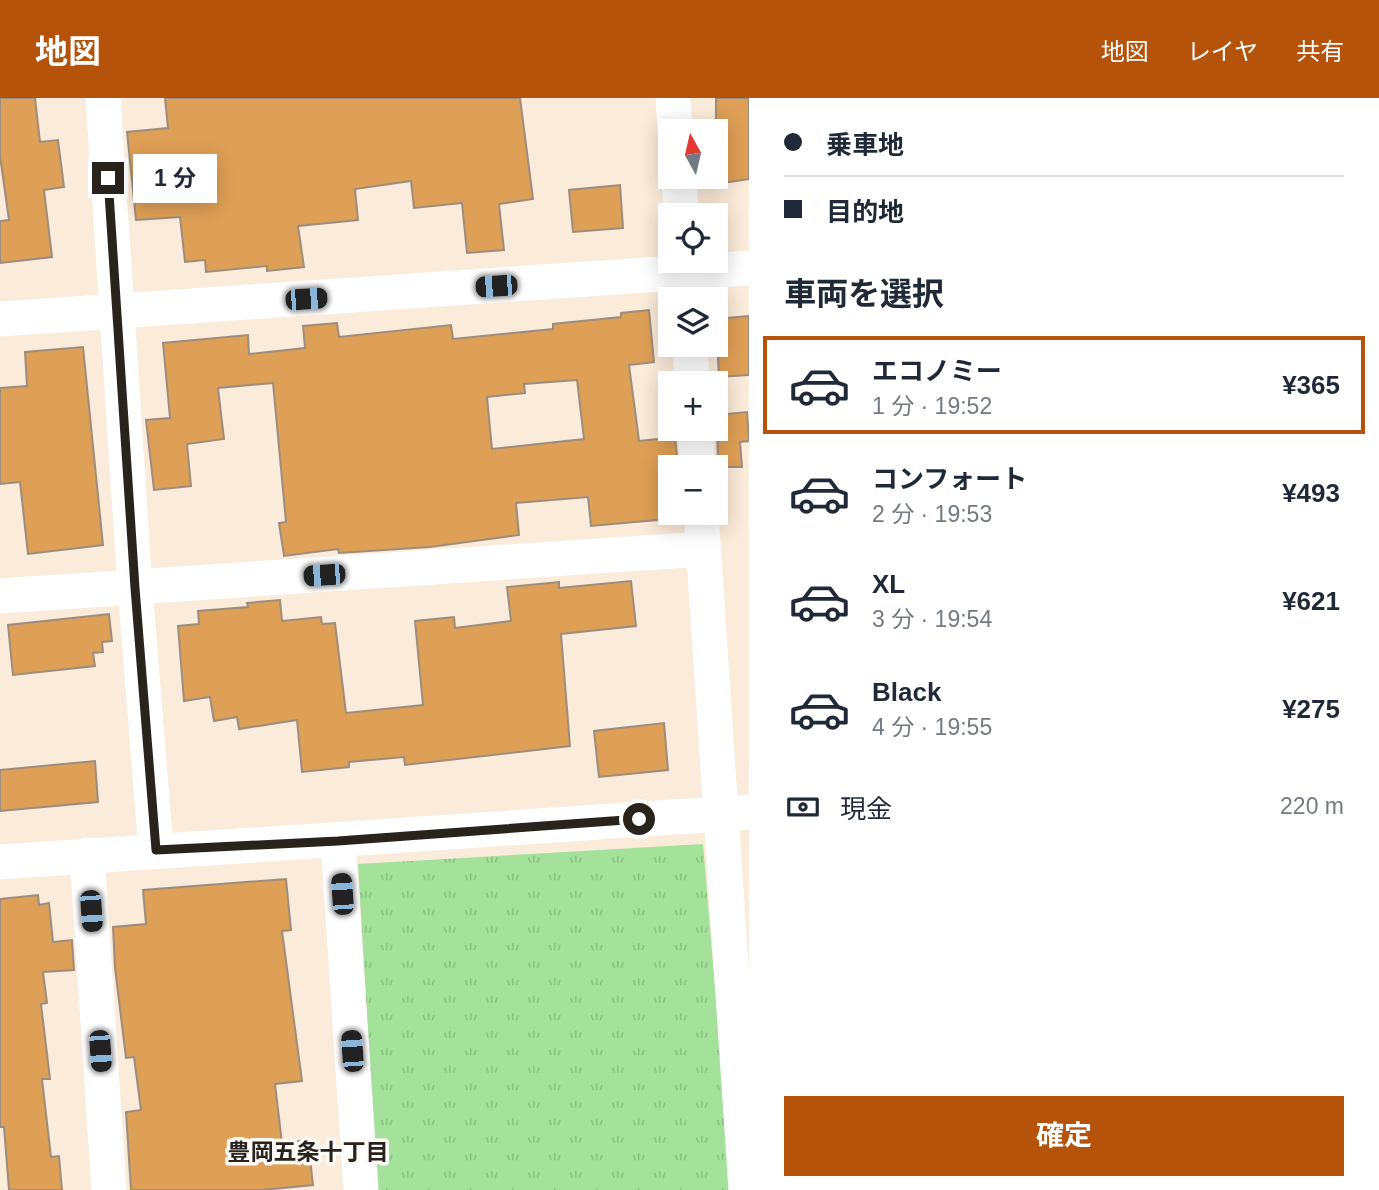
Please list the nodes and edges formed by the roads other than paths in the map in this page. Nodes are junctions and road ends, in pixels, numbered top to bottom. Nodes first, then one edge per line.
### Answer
1 (103, 98) edge
2 (673, 98) edge
3 (674, 119) edge
4 (749, 268) edge
5 (685, 278) edge
6 (117, 312) junction
7 (0, 319) edge
8 (702, 525) edge
9 (703, 549) junction
10 (135, 588) junction
11 (0, 596) edge
12 (735, 813) edge
13 (338, 841) junction
14 (156, 850) junction
15 (87, 855) junction
16 (0, 862) edge
17 (109, 1190) edge
18 (360, 1190) edge
19 (746, 1190) edge

1 - 6 street
2 - 3 street
4 - 5 street
5 - 6 street
6 - 7 street
6 - 10 street
8 - 9 street
9 - 10 street
9 - 12 street
10 - 11 street
10 - 14 street
12 - 13 street
12 - 19 street
13 - 14 street
13 - 18 street
14 - 15 street
15 - 16 street
15 - 17 street

